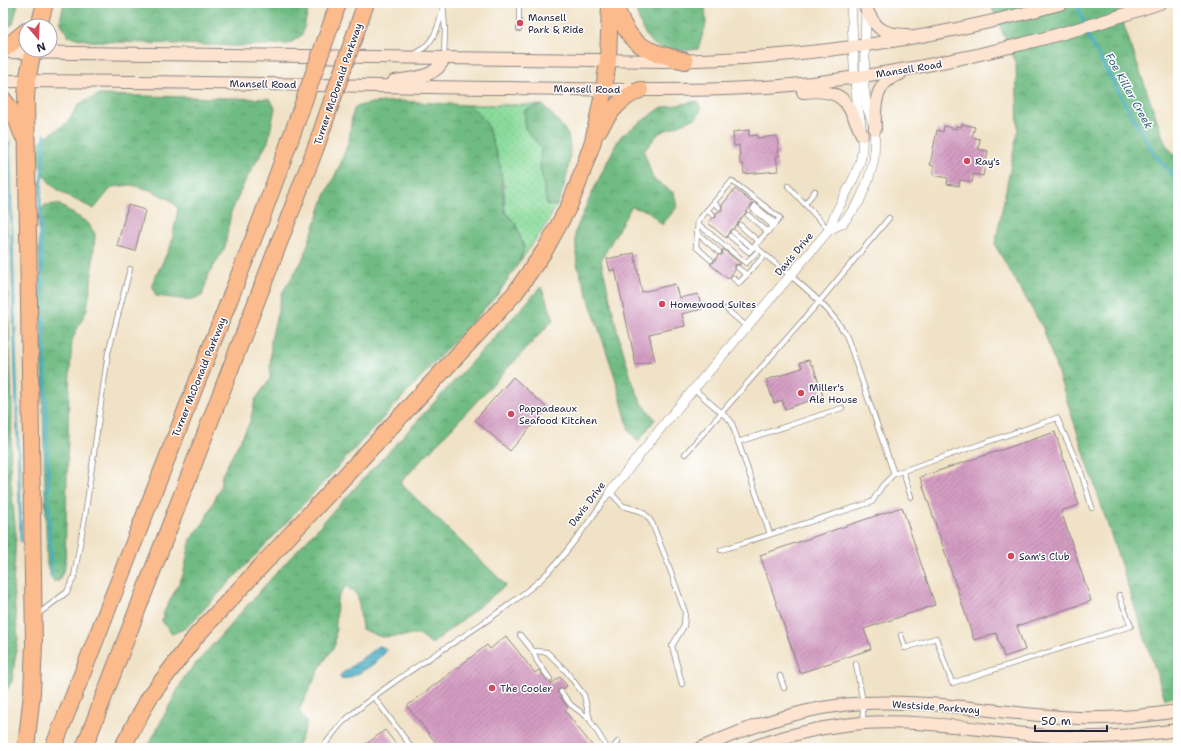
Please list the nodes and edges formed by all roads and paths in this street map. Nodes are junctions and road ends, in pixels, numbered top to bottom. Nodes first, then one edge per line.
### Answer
1 (443, 3) edge
2 (519, 3) edge
3 (610, 3) edge
4 (615, 3) edge
5 (851, 3) edge
6 (1063, 3) edge
7 (1160, 3) edge
8 (866, 5) edge
9 (44, 6) edge
10 (336, 9) edge
11 (364, 9) edge
12 (442, 12) junction
13 (36, 18) edge
14 (41, 18) edge
15 (519, 29) dead end
16 (930, 36) junction
17 (18, 38) edge
18 (860, 47) junction
19 (3, 51) edge
20 (18, 51) edge
21 (58, 51) edge
22 (405, 57) junction
23 (32, 58) edge
24 (444, 58) junction
25 (608, 60) junction
26 (685, 60) junction
27 (934, 65) junction
28 (860, 77) junction
29 (3, 81) edge
30 (27, 81) junction
31 (372, 86) junction
32 (751, 88) junction
33 (604, 89) junction
34 (640, 90) junction
35 (3, 99) edge
36 (875, 129) junction
37 (862, 135) junction
38 (593, 141) junction
39 (26, 145) junction
40 (854, 178) junction
41 (868, 181) junction
42 (728, 186) junction
43 (788, 186) dead end
44 (733, 190) dead end
45 (815, 191) dead end
46 (722, 192) junction
47 (728, 197) dead end
48 (714, 203) junction
49 (805, 204) junction
50 (720, 207) dead end
51 (754, 207) dead end
52 (706, 212) junction
53 (748, 215) dead end
54 (711, 217) dead end
55 (889, 218) dead end
56 (698, 224) junction
57 (774, 224) junction
58 (740, 225) dead end
59 (829, 230) junction
60 (768, 232) junction
61 (697, 233) junction
62 (759, 242) junction
63 (756, 248) junction
64 (719, 252) dead end
65 (765, 255) junction
66 (711, 260) dead end
67 (738, 268) dead end
68 (130, 269) dead end
69 (747, 275) junction
70 (790, 276) junction
71 (733, 278) dead end
72 (818, 302) junction
73 (726, 309) dead end
74 (746, 327) junction
75 (694, 389) junction
76 (842, 408) dead end
77 (721, 412) junction
78 (738, 442) junction
79 (685, 454) dead end
80 (903, 471) junction
81 (894, 474) junction
82 (610, 492) junction
83 (911, 497) dead end
84 (1092, 508) dead end
85 (770, 534) junction
86 (721, 550) dead end
87 (1119, 595) dead end
88 (34, 617) junction
89 (520, 635) dead end
90 (901, 635) dead end
91 (533, 651) junction
92 (856, 664) dead end
93 (780, 676) dead end
94 (550, 679) dead end
95 (682, 684) dead end
96 (784, 688) dead end
97 (561, 692) dead end
98 (374, 697) junction
99 (863, 703) junction
100 (1178, 711) edge
101 (590, 720) junction
102 (863, 723) junction
103 (1178, 730) edge
104 (618, 742) dead end
105 (26, 748) edge
106 (53, 748) edge
107 (84, 748) edge
108 (122, 748) edge
109 (322, 748) edge
110 (412, 748) edge
111 (607, 748) edge
112 (613, 748) edge
113 (701, 748) edge
114 (751, 748) edge

1 - 12 lane
2 - 15 lane
3 - 25 highway
4 - 26 highway
5 - 18 street
6 - 16 main road
7 - 27 main road, Mansell Road
8 - 16 main road
8 - 18 street
9 - 13 highway
9 - 14 highway
10 - 106 highway, Turner McDonald Parkway, bridge
11 - 107 highway, Turner McDonald Parkway, bridge
12 - 22 lane
12 - 24 lane
16 - 18 main road
17 - 19 highway
18 - 26 main road
18 - 28 street
19 - 20 main road
21 - 22 main road
22 - 24 main road
23 - 30 highway
24 - 25 main road
24 - 31 main road
25 - 26 main road
25 - 33 highway
27 - 28 main road, Mansell Road
27 - 36 main road
28 - 32 main road, Mansell Road
28 - 36 street, Davis Drive
28 - 37 street, Davis Drive
29 - 30 main road, Mansell Road
30 - 31 main road, Mansell Road
30 - 39 highway
31 - 33 main road, Mansell Road
32 - 34 main road, Mansell Road
32 - 37 main road
33 - 34 main road, Mansell Road
33 - 38 highway
34 - 38 highway
35 - 39 highway
36 - 41 street, Davis Drive
37 - 40 street, Davis Drive
38 - 108 highway
39 - 88 highway
40 - 41 street
40 - 59 street, Davis Drive
41 - 59 street, Davis Drive
42 - 44 lane
42 - 46 lane
42 - 57 lane
43 - 49 lane
45 - 49 lane
46 - 47 lane
46 - 48 lane
48 - 50 lane
48 - 52 lane
49 - 59 lane
51 - 57 lane
52 - 54 lane
52 - 56 lane
53 - 60 lane
55 - 72 lane
56 - 61 lane
56 - 63 lane
57 - 60 lane
58 - 62 lane
59 - 70 street, Davis Drive
60 - 62 lane
61 - 64 lane
61 - 66 lane
62 - 63 lane
63 - 63 lane
63 - 65 lane
65 - 69 lane
65 - 70 lane
67 - 69 lane
68 - 88 lane
69 - 71 lane
70 - 72 lane
70 - 74 street, Davis Drive
72 - 77 lane
72 - 81 lane
73 - 74 lane
74 - 75 street, Davis Drive
75 - 77 lane
75 - 82 street, Davis Drive
76 - 78 lane
77 - 78 lane
77 - 79 lane
78 - 85 lane
80 - 81 lane
80 - 83 lane
80 - 84 lane
81 - 85 lane
82 - 95 lane
82 - 98 lane, Davis Drive
85 - 86 lane
87 - 90 lane
88 - 105 highway
89 - 91 lane
91 - 94 lane
91 - 101 lane
92 - 99 lane
93 - 96 lane
97 - 101 lane
98 - 109 lane, Davis Drive
98 - 110 lane
99 - 100 main road, Westside Parkway
99 - 102 lane
99 - 113 main road, Westside Parkway
101 - 111 lane
102 - 103 main road, Westside Parkway
102 - 114 main road, Westside Parkway
104 - 112 lane

